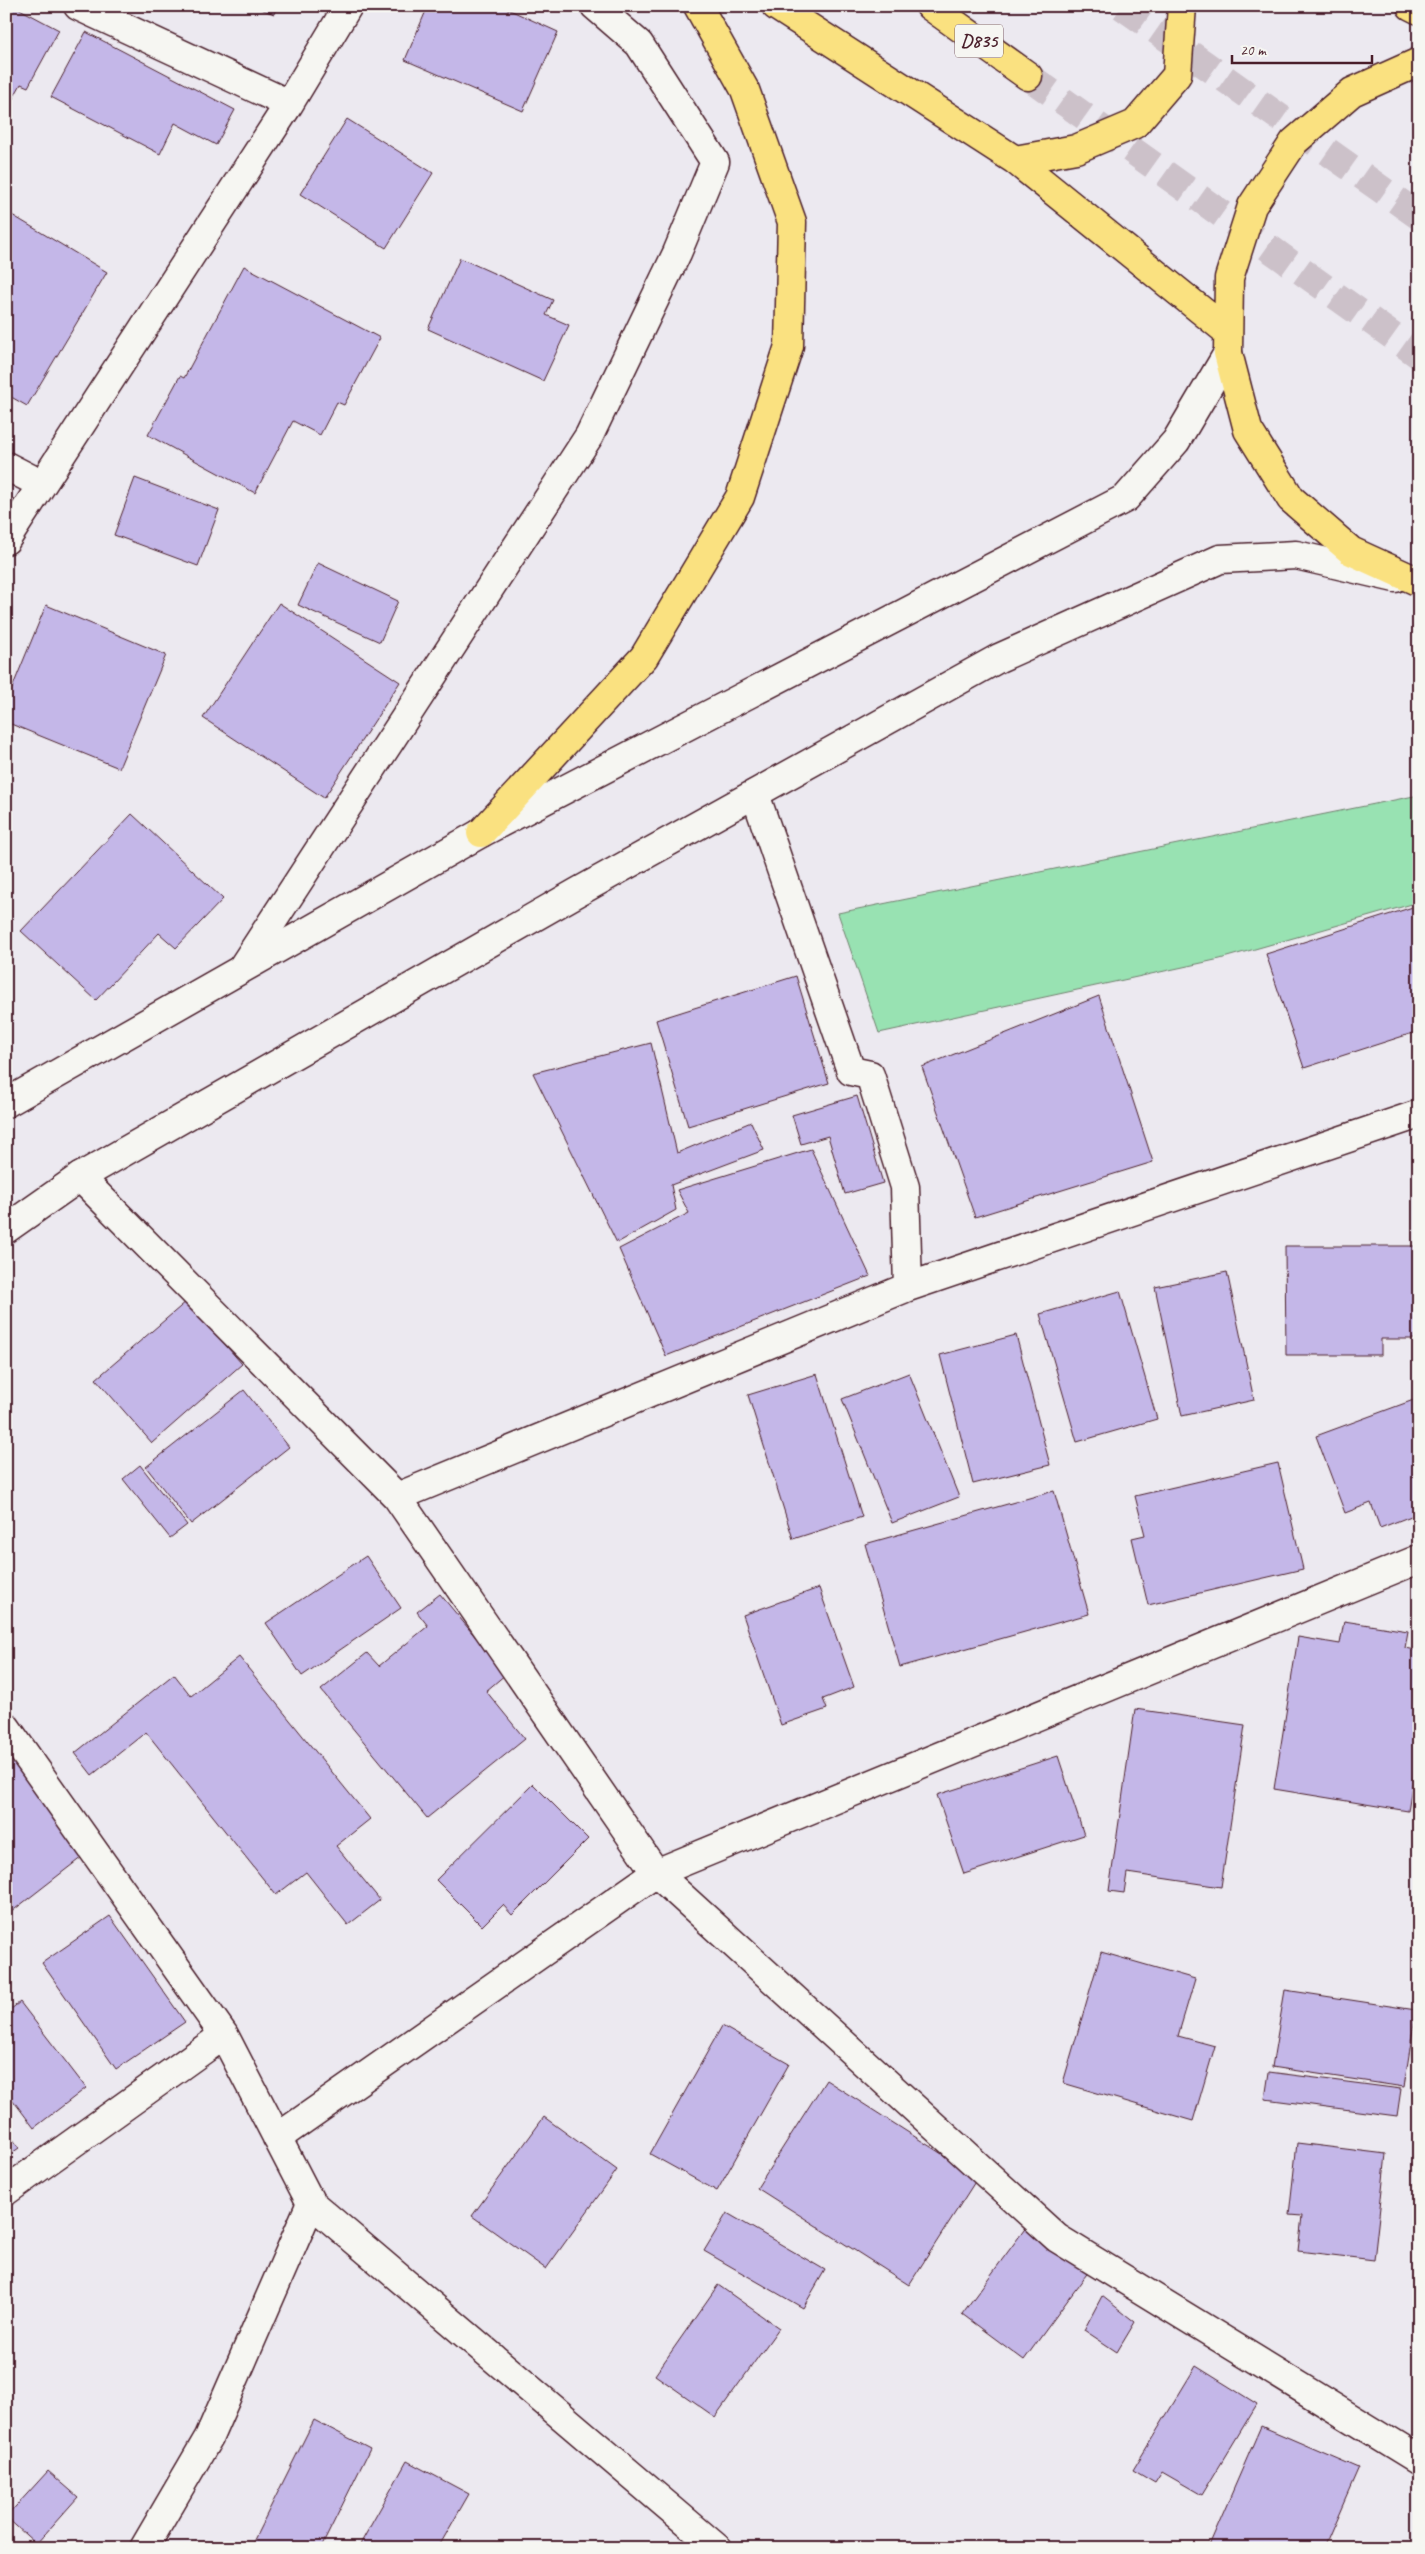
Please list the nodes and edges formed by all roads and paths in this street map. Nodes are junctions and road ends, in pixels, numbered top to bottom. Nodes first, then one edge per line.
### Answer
1 (78, 6) edge
2 (348, 6) edge
3 (595, 6) edge
4 (698, 6) edge
5 (776, 6) edge
6 (930, 6) edge
7 (1182, 6) edge
8 (1411, 6) edge
9 (1419, 10) edge
10 (1419, 62) edge
11 (1028, 76) tunnel mouth
12 (289, 104) junction
13 (1015, 160) junction
14 (1228, 342) junction
15 (6, 466) edge
16 (41, 484) junction
17 (6, 540) edge
18 (1419, 582) edge
19 (755, 794) junction
20 (482, 833) junction
21 (242, 968) junction
22 (6, 1103) edge
23 (1419, 1114) edge
24 (80, 1177) junction
25 (6, 1229) edge
26 (908, 1287) junction
27 (397, 1497) junction
28 (1419, 1559) edge
29 (6, 1727) edge
30 (656, 1873) junction
31 (224, 2035) junction
32 (277, 2138) junction
33 (6, 2191) edge
34 (311, 2203) junction
35 (1419, 2460) edge
36 (144, 2548) edge
37 (717, 2548) edge

1 - 12 street
2 - 12 street
3 - 21 street
4 - 20 highway
5 - 13 highway
6 - 11 highway, D835
7 - 13 highway
8 - 9 highway
10 - 14 highway
12 - 16 street
13 - 14 highway
14 - 18 highway
14 - 20 street
15 - 16 street
16 - 17 street
18 - 19 street
19 - 24 street
19 - 26 street
20 - 21 street
21 - 22 street
23 - 26 street
24 - 25 street
24 - 27 street
26 - 27 street
27 - 30 street
28 - 30 street
29 - 31 street
30 - 32 street
30 - 35 street
31 - 32 street
31 - 33 street
32 - 34 street
34 - 36 street
34 - 37 street

